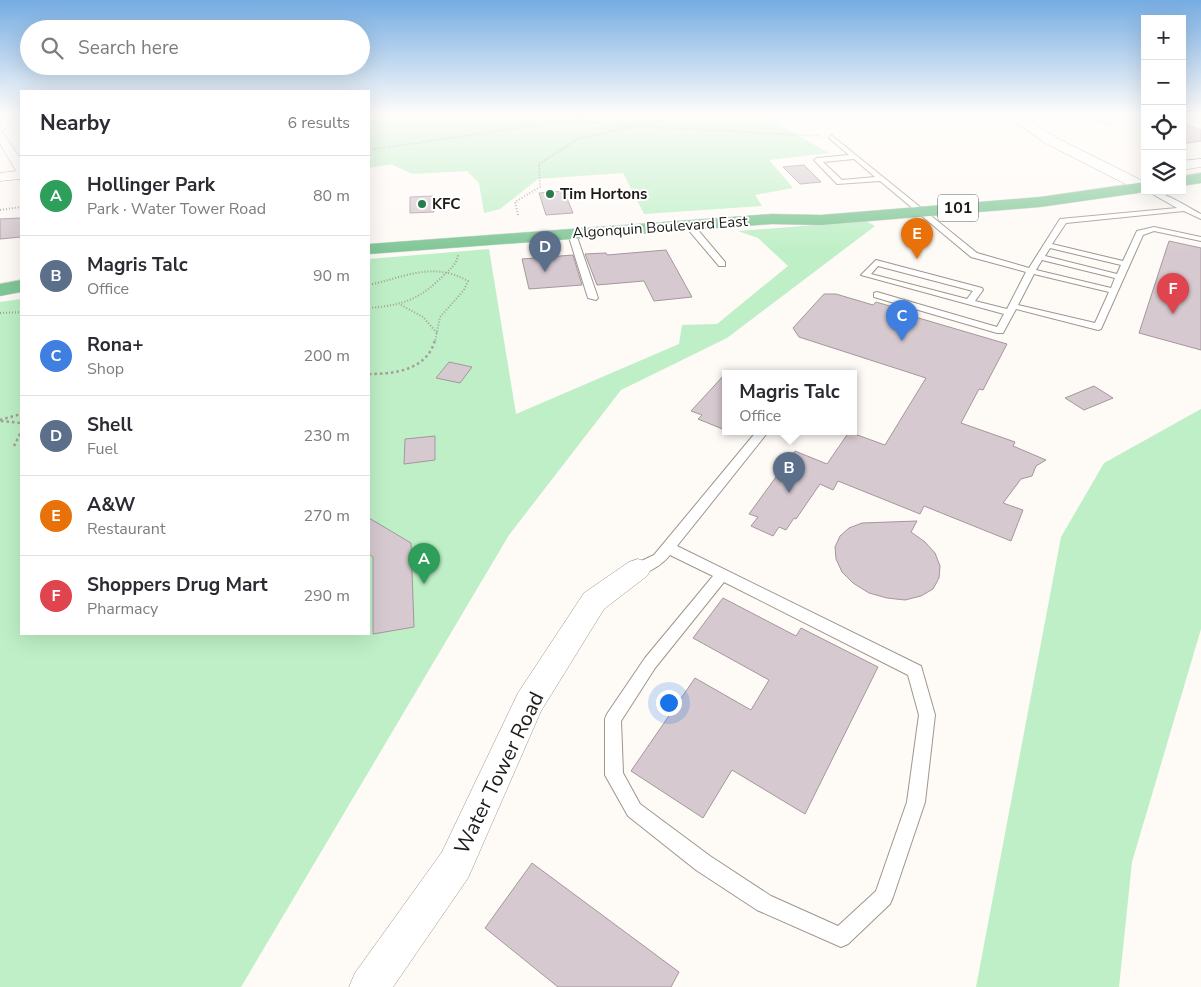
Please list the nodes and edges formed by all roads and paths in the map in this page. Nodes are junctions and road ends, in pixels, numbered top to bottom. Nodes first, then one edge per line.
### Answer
1 (545, 160) edge
2 (817, 160) edge
3 (858, 160) edge
4 (1089, 160) edge
5 (1108, 160) edge
6 (1201, 163) edge
7 (1186, 165) edge
8 (1201, 168) edge
9 (1186, 170) edge
10 (20, 175) edge
11 (0, 177) edge
12 (1201, 178) edge
13 (880, 179) junction
14 (1126, 179) junction
15 (1186, 180) edge
16 (1141, 181) edge
17 (1141, 182) edge
18 (1141, 184) edge
19 (1163, 195) edge
20 (20, 207) edge
21 (914, 207) junction
22 (1186, 209) junction
23 (0, 210) edge
24 (518, 215) dead end
25 (1201, 216) edge
26 (689, 225) junction
27 (572, 234) junction
28 (1201, 239) edge
29 (458, 242) junction
30 (1048, 245) junction
31 (370, 249) edge
32 (1040, 257) junction
33 (722, 264) dead end
34 (1126, 264) junction
35 (1031, 271) junction
36 (447, 272) junction
37 (1120, 277) junction
38 (370, 285) edge
39 (20, 286) edge
40 (0, 290) edge
41 (1114, 292) junction
42 (877, 295) dead end
43 (593, 298) dead end
44 (970, 302) junction
45 (400, 305) junction
46 (370, 308) edge
47 (1011, 310) junction
48 (20, 312) edge
49 (0, 313) edge
50 (437, 333) junction
51 (370, 374) edge
52 (20, 414) edge
53 (0, 420) edge
54 (20, 423) edge
55 (20, 434) edge
56 (760, 435) edge
57 (14, 446) dead end
58 (668, 548) junction
59 (638, 569) joint
60 (722, 575) junction
61 (369, 987) edge

1 - 24 path
2 - 13 lane
3 - 13 lane
4 - 14 main road
5 - 16 main road
6 - 7 main road
8 - 9 main road
10 - 11 street
12 - 15 main road
13 - 21 lane
14 - 17 main road
14 - 21 main road, Algonquin Boulevard East / 101
18 - 21 main road, Algonquin Boulevard East / 101
19 - 22 lane
20 - 23 path
21 - 26 main road, Algonquin Boulevard East / 101
21 - 35 lane
22 - 25 lane
22 - 30 lane
26 - 27 main road, Algonquin Boulevard East / 101
26 - 33 lane
27 - 29 main road, Algonquin Boulevard East / 101
27 - 43 lane
28 - 34 lane
29 - 31 main road, Algonquin Boulevard East / 101
29 - 36 path
30 - 32 lane
30 - 34 lane
32 - 35 lane
32 - 37 lane
34 - 37 lane
35 - 41 lane
35 - 47 lane
36 - 38 path
36 - 45 path
36 - 50 path
37 - 41 lane
39 - 40 main road
41 - 47 lane
42 - 47 lane
44 - 44 lane
44 - 47 lane
45 - 46 path
45 - 50 path
48 - 49 path
50 - 51 path
52 - 53 path
53 - 54 path
55 - 57 path
56 - 58 lane
58 - 59 lane
58 - 60 lane
59 - 61 street, Water Tower Road
60 - 60 lane

